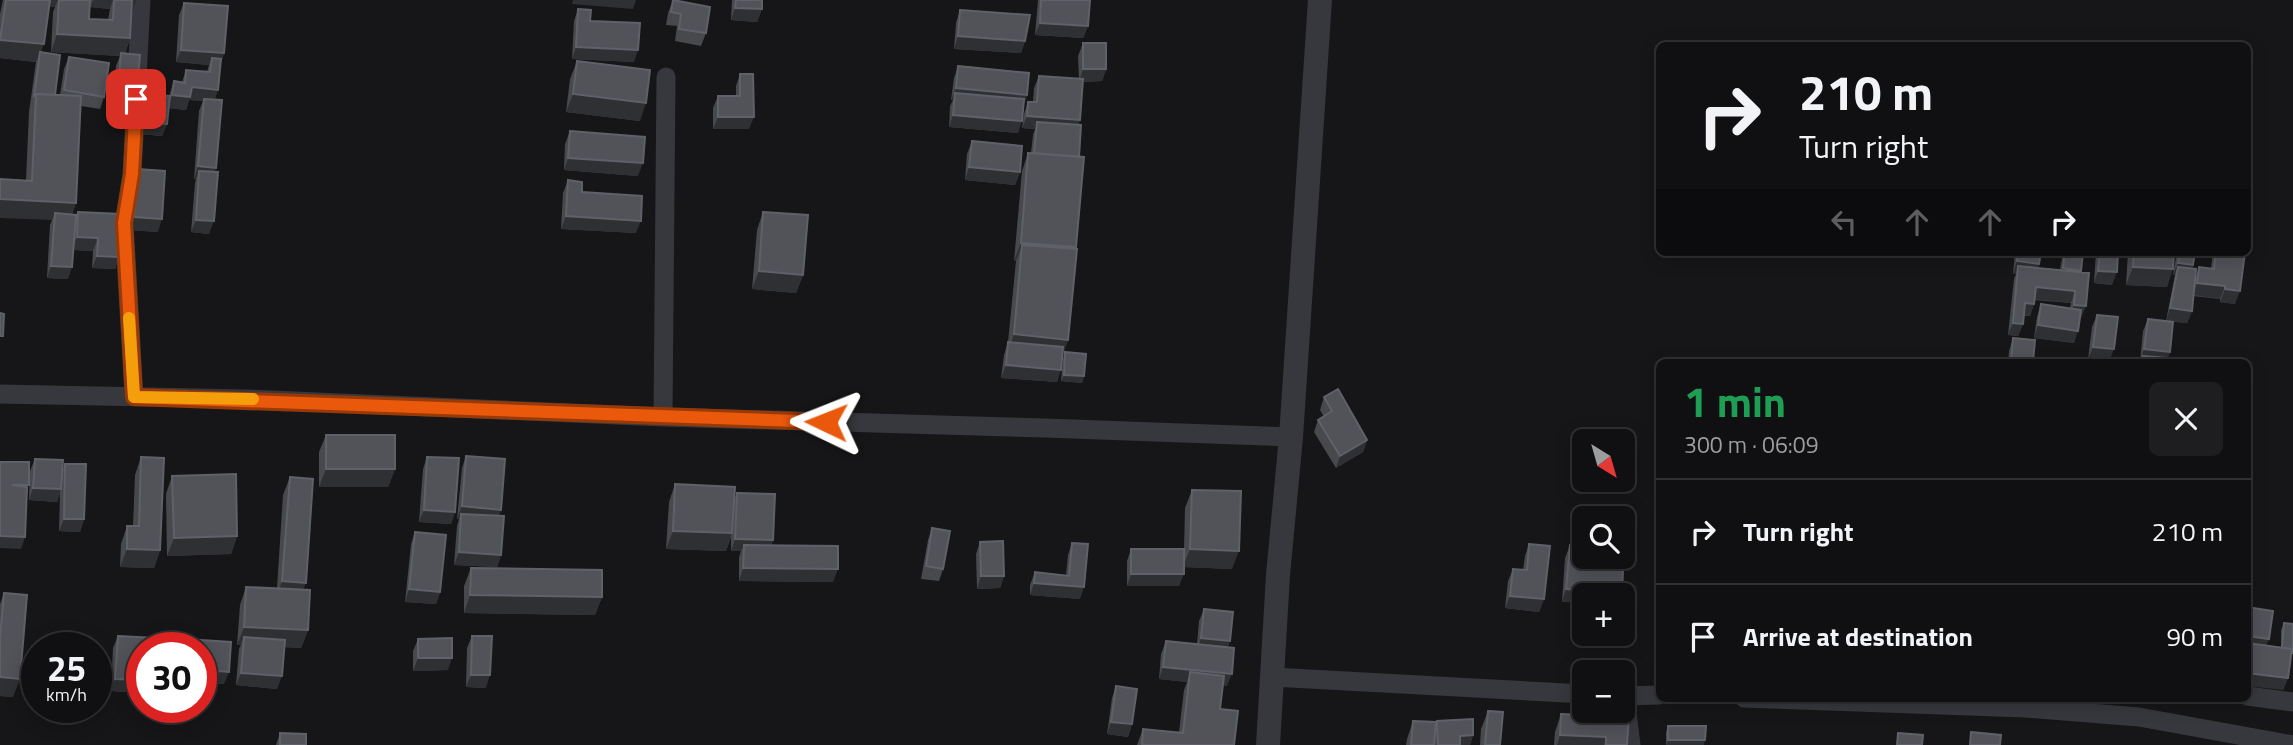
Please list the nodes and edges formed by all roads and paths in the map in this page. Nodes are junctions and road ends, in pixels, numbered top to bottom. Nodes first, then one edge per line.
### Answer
1 (141, 0) edge
2 (1320, 0) edge
3 (666, 76) dead end
4 (0, 394) edge
5 (134, 397) junction
6 (663, 417) junction
7 (1292, 438) junction
8 (1272, 677) junction
9 (1572, 693) edge
10 (1656, 695) edge
11 (1635, 696) edge
12 (2251, 697) edge
13 (1857, 702) edge
14 (2293, 702) edge
15 (1628, 723) edge
16 (1268, 745) edge
17 (1631, 745) edge
18 (2293, 745) edge

1 - 5 street
2 - 7 street
3 - 6 street
4 - 5 street
5 - 6 street
6 - 7 street
7 - 8 street
8 - 9 street
8 - 16 street
10 - 11 street
12 - 14 street
13 - 18 street
15 - 17 street

